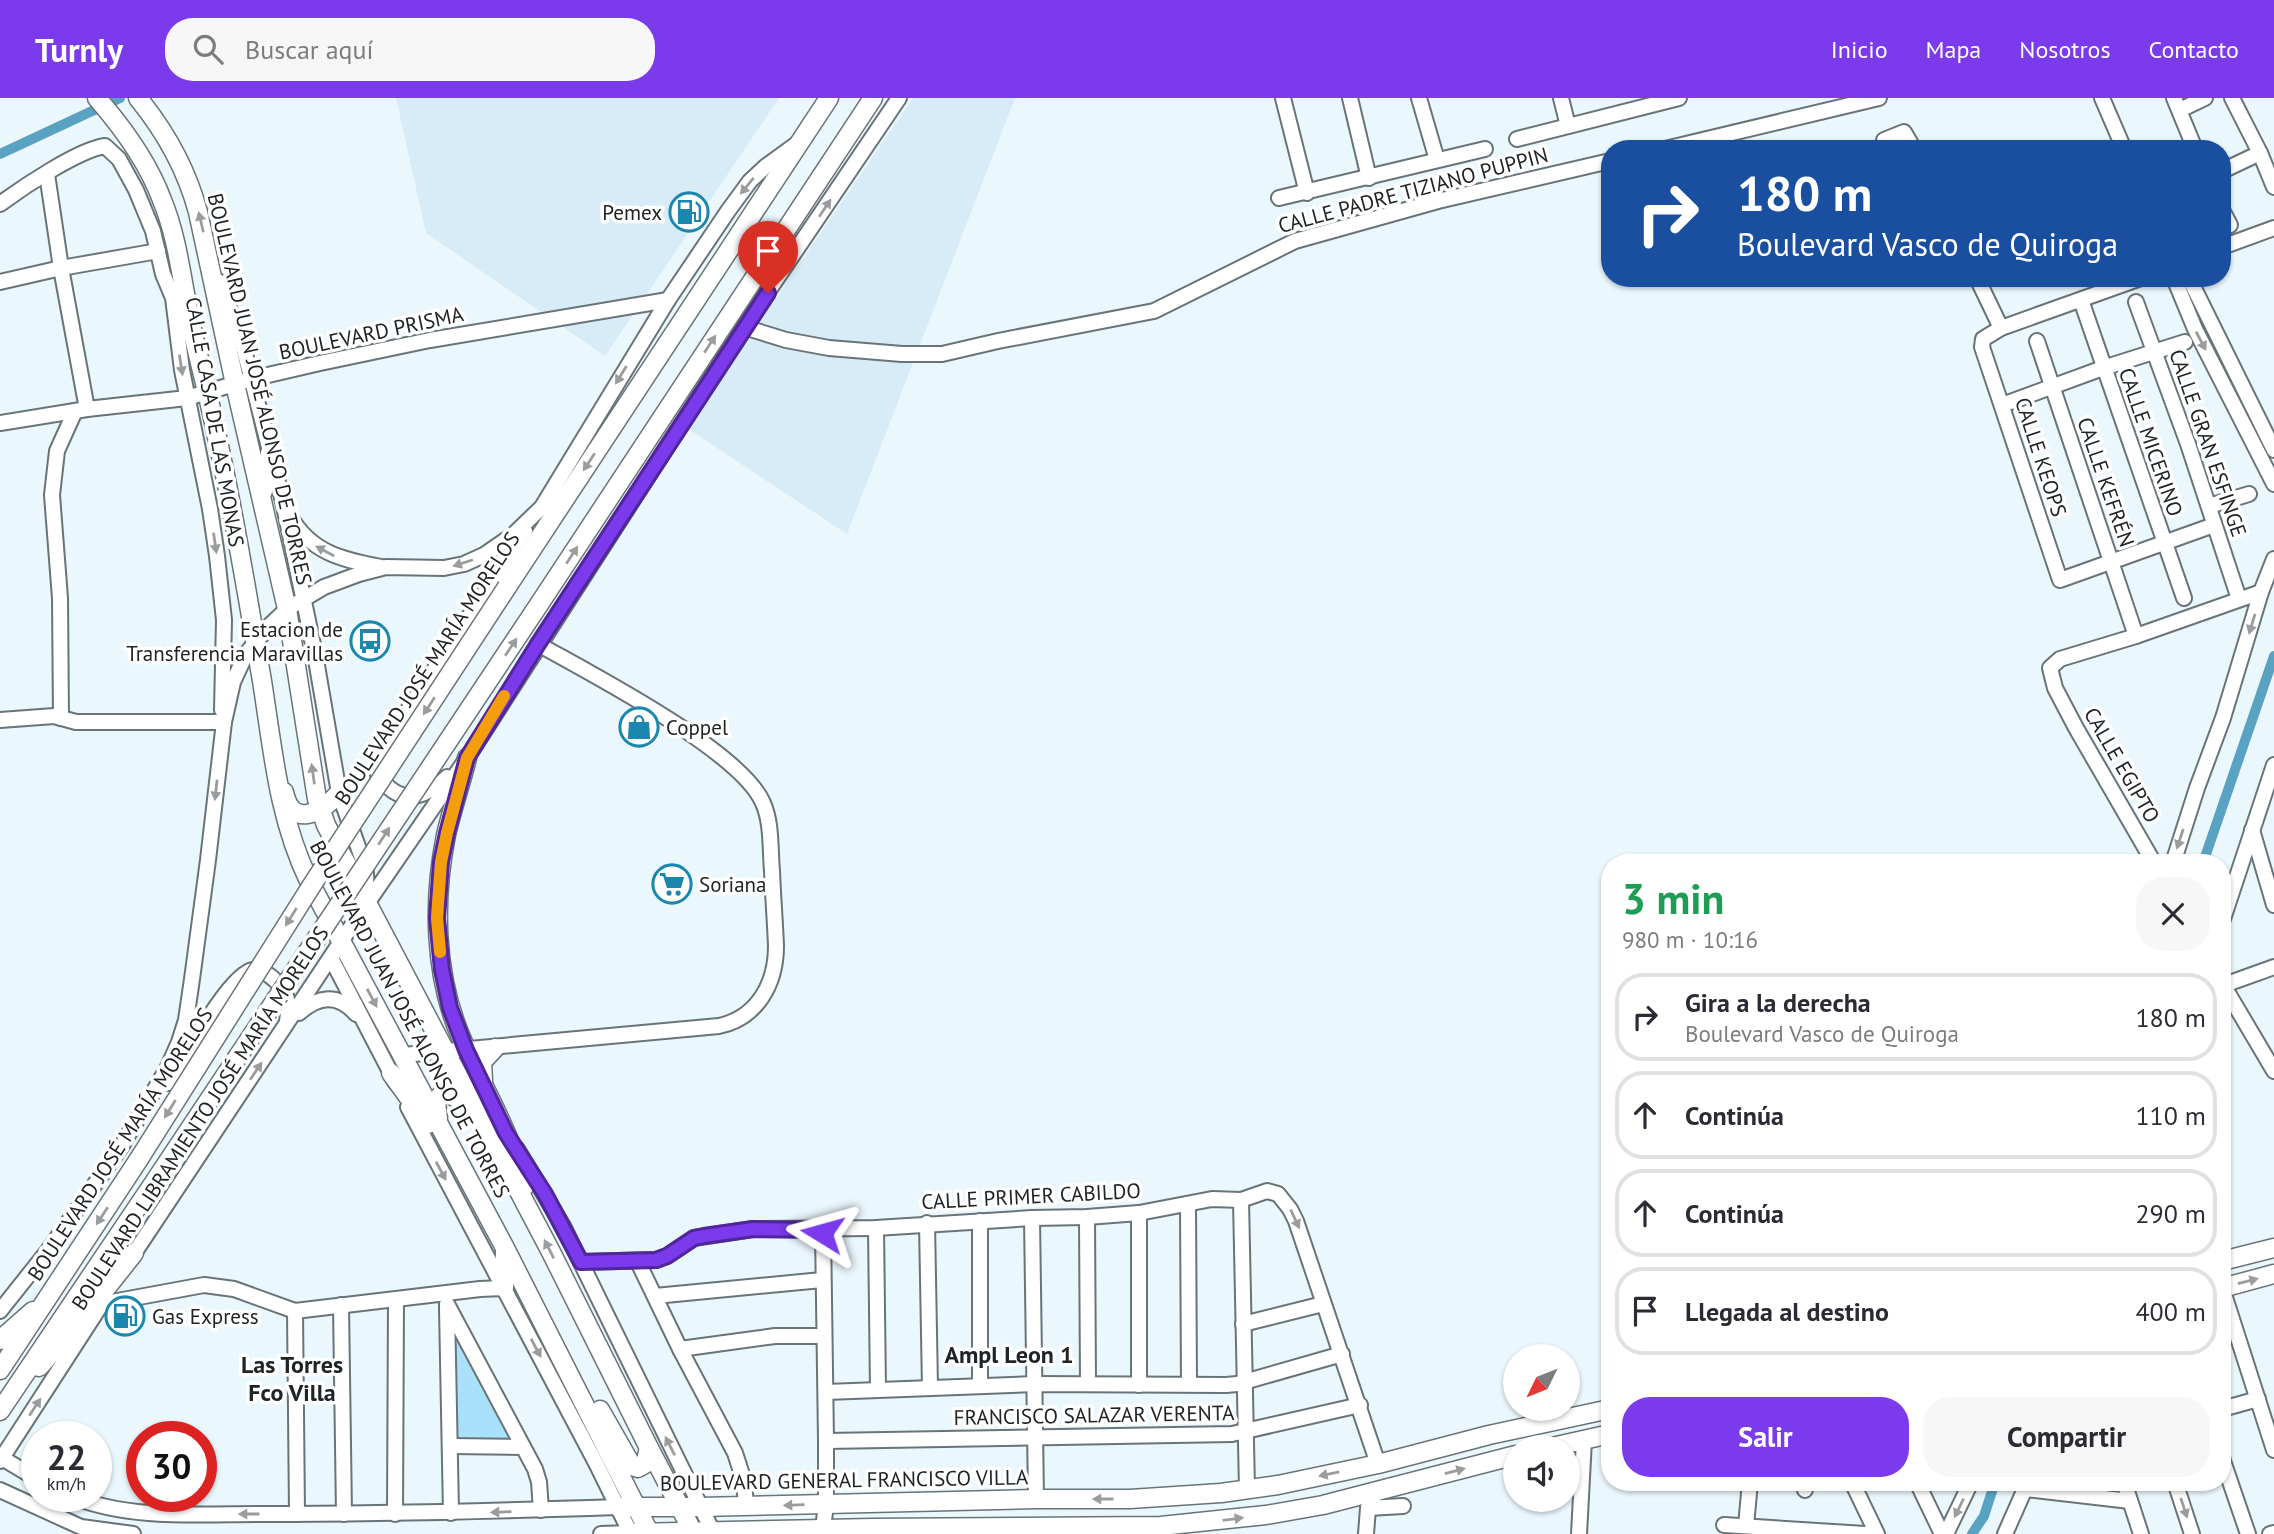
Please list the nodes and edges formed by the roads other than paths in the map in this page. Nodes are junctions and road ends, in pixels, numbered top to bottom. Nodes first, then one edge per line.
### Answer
1 (828, 98) edge
2 (873, 98) edge
3 (883, 98) edge
4 (899, 98) edge
5 (1283, 98) edge
6 (1350, 98) edge
7 (1419, 98) edge
8 (1561, 98) edge
9 (1679, 98) edge
10 (1879, 98) edge
11 (2102, 98) edge
12 (2205, 98) edge
13 (2232, 98) edge
14 (98, 99) edge
15 (140, 100) edge
16 (2177, 104) edge
17 (1627, 105) edge
18 (1568, 126) junction
19 (1517, 139) dead end
20 (1703, 140) edge
21 (1884, 140) dead end
22 (1909, 140) edge
23 (2120, 140) edge
24 (2191, 140) edge
25 (799, 142) junction
26 (840, 148) junction
27 (1485, 149) dead end
28 (2260, 153) junction
29 (1437, 160) junction
30 (1601, 163) edge
31 (2231, 166) edge
32 (47, 174) junction
33 (1369, 178) junction
34 (2274, 187) edge
35 (1307, 193) junction
36 (1279, 198) dead end
37 (0, 204) edge
38 (2274, 228) edge
39 (2231, 244) edge
40 (158, 251) junction
41 (178, 253) junction
42 (61, 268) junction
43 (0, 282) edge
44 (1981, 287) edge
45 (2116, 287) edge
46 (2178, 287) edge
47 (2193, 287) edge
48 (173, 298) junction
49 (668, 300) junction
50 (2081, 300) junction
51 (2136, 302) dead end
52 (744, 327) junction
53 (2001, 328) junction
54 (2037, 341) dead end
55 (2185, 342) dead end
56 (2155, 352) junction
57 (2103, 368) junction
58 (243, 382) junction
59 (2052, 386) junction
60 (207, 393) junction
61 (187, 398) junction
62 (2002, 405) junction
63 (81, 410) junction
64 (0, 423) edge
65 (2274, 450) edge
66 (270, 453) junction
67 (2274, 484) edge
68 (2249, 494) dead end
69 (262, 502) junction
70 (284, 506) junction
71 (2209, 506) junction
72 (541, 507) junction
73 (2214, 525) junction
74 (2164, 542) junction
75 (2274, 559) edge
76 (2111, 562) junction
77 (386, 568) junction
78 (2262, 592) junction
79 (303, 598) junction
80 (2184, 598) dead end
81 (2239, 598) junction
82 (288, 609) junction
83 (2136, 636) junction
84 (255, 643) junction
85 (538, 644) junction
86 (266, 707) junction
87 (61, 718) junction
88 (0, 720) edge
89 (224, 722) junction
90 (467, 758) junction
91 (2274, 765) edge
92 (339, 793) junction
93 (320, 811) junction
94 (2251, 829) junction
95 (2149, 854) edge
96 (2176, 854) edge
97 (2231, 893) edge
98 (367, 904) junction
99 (2273, 905) edge
100 (342, 940) junction
101 (331, 958) junction
102 (2274, 967) edge
103 (2231, 981) edge
104 (2231, 996) edge
105 (365, 1024) junction
106 (286, 1027) junction
107 (495, 1048) junction
108 (466, 1050) junction
109 (445, 1051) junction
110 (2269, 1052) edge
111 (403, 1055) junction
112 (2274, 1072) edge
113 (391, 1073) junction
114 (483, 1085) junction
115 (441, 1130) junction
116 (506, 1133) junction
117 (121, 1147) junction
118 (460, 1167) junction
119 (516, 1188) junction
120 (1241, 1200) junction
121 (1188, 1204) junction
122 (1139, 1213) junction
123 (531, 1214) junction
124 (1087, 1217) junction
125 (1032, 1218) junction
126 (980, 1221) junction
127 (927, 1223) junction
128 (876, 1228) junction
129 (823, 1230) junction
130 (505, 1248) junction
131 (2274, 1248) edge
132 (134, 1254) junction
133 (2231, 1259) edge
134 (581, 1262) junction
135 (638, 1262) junction
136 (2274, 1275) edge
137 (822, 1280) junction
138 (2231, 1286) edge
139 (504, 1288) junction
140 (655, 1296) junction
141 (49, 1297) junction
142 (447, 1299) junction
143 (396, 1300) junction
144 (101, 1304) junction
145 (1323, 1304) junction
146 (341, 1305) junction
147 (0, 1311) edge
148 (295, 1311) junction
149 (2231, 1316) edge
150 (1243, 1324) junction
151 (823, 1336) junction
152 (0, 1340) edge
153 (680, 1349) junction
154 (1342, 1354) junction
155 (560, 1358) junction
156 (0, 1370) edge
157 (1244, 1382) junction
158 (1035, 1384) junction
159 (1088, 1384) junction
160 (1189, 1384) junction
161 (1139, 1385) junction
162 (980, 1386) junction
163 (930, 1388) junction
164 (877, 1390) junction
165 (826, 1392) junction
166 (10, 1394) junction
167 (2258, 1399) junction
168 (1360, 1405) junction
169 (2231, 1406) edge
170 (0, 1410) edge
171 (1601, 1411) edge
172 (1246, 1433) junction
173 (1601, 1436) edge
174 (1036, 1438) junction
175 (1584, 1440) junction
176 (826, 1441) junction
177 (1580, 1441) edge
178 (450, 1446) junction
179 (523, 1447) junction
180 (649, 1448) junction
181 (2274, 1450) edge
182 (1, 1459) edge
183 (1503, 1459) edge
184 (596, 1463) junction
185 (1378, 1464) junction
186 (21, 1470) edge
187 (2231, 1484) edge
188 (0, 1490) edge
189 (1247, 1490) junction
190 (1749, 1491) edge
191 (1856, 1491) edge
192 (1922, 1491) edge
193 (1966, 1491) edge
194 (2024, 1491) edge
195 (2061, 1491) edge
196 (2127, 1491) edge
197 (2178, 1491) edge
198 (1036, 1499) junction
199 (1372, 1500) junction
200 (2130, 1501) junction
201 (926, 1502) junction
202 (826, 1504) junction
203 (636, 1506) junction
204 (746, 1506) junction
205 (1403, 1506) dead end
206 (112, 1507) edge
207 (618, 1507) junction
208 (680, 1507) junction
209 (701, 1507) junction
210 (583, 1508) junction
211 (541, 1510) junction
212 (451, 1513) junction
213 (297, 1514) junction
214 (344, 1514) junction
215 (395, 1514) junction
216 (1724, 1525) dead end
217 (1746, 1526) junction
218 (823, 1529) junction
219 (1160, 1530) edge
220 (79, 1531) edge
221 (742, 1531) edge
222 (703, 1532) edge
223 (631, 1533) edge
224 (650, 1533) edge
225 (133, 1534) edge
226 (601, 1534) edge
227 (1366, 1534) edge
228 (1578, 1534) edge
229 (1865, 1534) edge
230 (1877, 1534) edge
231 (1944, 1534) edge
232 (2004, 1534) edge
233 (2141, 1534) edge
234 (2192, 1534) edge
235 (2248, 1534) edge

1 - 25 main road, BOULEVARD JOSÉ MARÍA MORELOS
2 - 26 main road
3 - 26 main road
52 -> 4 street, BOULEVARD LIBRAMIENTO JOSÉ MARÍA MORELOS
5 - 35 street
6 - 33 street
7 - 29 street
8 - 18 street
9 - 17 street
10 - 20 street
11 - 23 street
12 - 16 street
13 - 28 street
14 - 41 main road, BOULEVARD JUAN JOSÉ ALONSO DE TORRES
58 -> 15 main road, BOULEVARD JUAN JOSÉ ALONSO DE TORRES
16 - 24 street
17 - 18 street
18 - 19 street
21 - 22 street
25 -> 49 street
25 -> 141 main road, BOULEVARD JOSÉ MARÍA MORELOS, bridge
166 -> 26 main road, bridge
27 - 29 street
28 - 31 street
28 - 34 street
29 - 33 street
30 - 52 street, CALLE PADRE TIZIANO PUPPIN
32 - 37 street
32 - 40 street, CALLE CASA DE LAS MONAS
32 - 42 street
33 - 35 street
35 - 36 street
38 - 39 street
40 - 42 street
40 - 48 street, CALLE CASA DE LAS MONAS
41 - 48 street
41 - 60 main road, BOULEVARD JUAN JOSÉ ALONSO DE TORRES
42 - 43 street
42 - 63 street
44 - 53 street
45 - 50 street
46 -> 67 street
47 - 65 street
48 -> 61 street, CALLE CASA DE LAS MONAS
49 - 58 street, BOULEVARD PRISMA
49 -> 72 street
50 - 53 street
50 - 57 street, CALLE MICERINO
51 - 56 street, CALLE GRAN ESFINGE
52 - 85 street, BOULEVARD LIBRAMIENTO JOSÉ MARÍA MORELOS
53 - 62 street, CALLE KEOPS
54 - 59 street, CALLE KEFRÉN
55 - 56 street
56 - 57 street
56 - 71 street, CALLE GRAN ESFINGE
57 - 59 street
57 - 74 street, CALLE MICERINO
58 - 60 street, BOULEVARD PRISMA
58 - 66 street
58 - 69 main road, BOULEVARD JUAN JOSÉ ALONSO DE TORRES
59 - 62 street
59 - 76 street, CALLE KEFRÉN
60 - 61 street, BOULEVARD PRISMA
60 - 84 main road, BOULEVARD JUAN JOSÉ ALONSO DE TORRES
61 - 63 street, BOULEVARD PRISMA
61 -> 89 street, CALLE CASA DE LAS MONAS
62 - 76 street, CALLE KEOPS
63 - 64 street, BOULEVARD PRISMA
63 - 87 street
66 - 69 main road
66 - 70 street
68 - 71 street
69 - 82 main road, BOULEVARD JUAN JOSÉ ALONSO DE TORRES
77 -> 70 street
70 - 79 street
71 - 73 street, CALLE GRAN ESFINGE
72 -> 77 street
72 - 90 street
73 - 74 street
73 - 81 street, CALLE GRAN ESFINGE
74 - 76 street
74 - 80 street, CALLE MICERINO
75 - 78 street
76 - 83 street, CALLE KEFRÉN
77 - 79 street
78 - 81 street
78 -> 96 street
79 - 82 street
79 - 92 street
81 - 83 street
82 - 84 street
93 -> 82 main road, BOULEVARD JUAN JOSÉ ALONSO DE TORRES
83 - 95 street, CALLE EGIPTO
84 - 86 main road, BOULEVARD JUAN JOSÉ ALONSO DE TORRES
84 - 89 street
85 - 90 street, BOULEVARD LIBRAMIENTO JOSÉ MARÍA MORELOS
85 - 107 street
86 - 93 main road
86 - 100 main road, BOULEVARD JUAN JOSÉ ALONSO DE TORRES
87 - 88 street
87 - 89 street
89 -> 117 street
90 - 98 street, BOULEVARD LIBRAMIENTO JOSÉ MARÍA MORELOS
90 - 108 main road
91 - 94 street
92 - 93 main road
92 - 98 street
93 - 98 main road, BOULEVARD JUAN JOSÉ ALONSO DE TORRES
94 - 97 street
94 - 99 street
98 - 100 street, BOULEVARD LIBRAMIENTO JOSÉ MARÍA MORELOS
98 - 109 main road, BOULEVARD JUAN JOSÉ ALONSO DE TORRES
100 - 101 street, BOULEVARD LIBRAMIENTO JOSÉ MARÍA MORELOS
100 -> 111 main road, BOULEVARD JUAN JOSÉ ALONSO DE TORRES
101 - 105 street
101 - 106 street, BOULEVARD LIBRAMIENTO JOSÉ MARÍA MORELOS
102 - 103 street
104 - 110 street
105 - 106 street
105 - 113 street
106 - 117 street
132 -> 106 street, BOULEVARD LIBRAMIENTO JOSÉ MARÍA MORELOS
107 - 108 street
107 - 114 main road
108 - 109 street
108 - 114 main road
109 - 111 street
109 - 119 main road, BOULEVARD JUAN JOSÉ ALONSO DE TORRES
110 - 112 street
111 - 115 main road, BOULEVARD JUAN JOSÉ ALONSO DE TORRES
113 - 118 main road
113 -> 139 street
114 - 116 main road
115 - 118 main road, BOULEVARD JUAN JOSÉ ALONSO DE TORRES
115 - 119 main road
116 - 123 main road
116 - 134 street
117 - 147 street
118 - 130 main road, BOULEVARD JUAN JOSÉ ALONSO DE TORRES
119 - 123 main road, BOULEVARD JUAN JOSÉ ALONSO DE TORRES
120 - 121 street, CALLE PRIMER CABILDO
120 -> 145 street, CALLE PRIMER CABILDO
120 - 150 street
121 - 122 street, CALLE PRIMER CABILDO
121 - 160 street
122 - 124 street, CALLE PRIMER CABILDO
122 - 161 street
180 -> 123 main road, BOULEVARD JUAN JOSÉ ALONSO DE TORRES
124 - 125 street, CALLE PRIMER CABILDO
124 - 159 street
125 - 126 street, CALLE PRIMER CABILDO
125 - 158 street
126 - 127 street, CALLE PRIMER CABILDO
126 - 162 street
127 - 128 street, CALLE PRIMER CABILDO
127 - 163 street
128 - 129 street, CALLE PRIMER CABILDO
128 - 164 street
129 - 135 street, CALLE PRIMER CABILDO
129 - 137 street
130 - 139 main road
130 - 155 main road, BOULEVARD JUAN JOSÉ ALONSO DE TORRES
131 - 133 main road
132 - 144 street, BOULEVARD LIBRAMIENTO JOSÉ MARÍA MORELOS
132 - 166 main road
134 - 135 street, CALLE PRIMER CABILDO
209 -> 134 street
135 - 140 street
138 -> 136 main road
137 - 140 street
137 - 151 street
139 - 142 street
139 -> 184 street
140 - 153 street
141 - 152 main road
141 - 156 main road, BOULEVARD JOSÉ MARÍA MORELOS
142 - 143 street
142 - 178 street
142 - 179 street
143 - 146 street
143 - 215 street
144 - 148 street
182 -> 144 street, BOULEVARD LIBRAMIENTO JOSÉ MARÍA MORELOS
145 - 150 street
145 - 154 street
146 - 148 street
146 - 214 street
148 - 213 street
149 - 167 street
150 - 157 street
151 - 153 street
151 - 165 street
153 - 204 street
154 - 157 street
154 - 168 street
155 - 180 main road
155 - 203 main road, BOULEVARD JUAN JOSÉ ALONSO DE TORRES
157 - 160 street
157 - 172 street
158 - 159 street
158 - 162 street
158 - 174 street
159 - 161 street
160 - 161 street
162 - 163 street
163 - 164 street
164 - 165 street
165 - 176 street
166 - 170 main road
167 - 169 street
167 - 181 street
168 - 172 street, FRANCISCO SALAZAR VERENTA
168 - 185 street
171 - 185 main road, BOULEVARD GENERAL FRANCISCO VILLA
172 - 174 street, FRANCISCO SALAZAR VERENTA
172 - 189 street
173 - 175 main road
174 - 176 street, FRANCISCO SALAZAR VERENTA
174 - 198 street
175 - 177 main road
175 - 228 street
176 - 202 street
178 - 179 street
178 - 212 street
179 - 211 street
180 - 208 main road, BOULEVARD JUAN JOSÉ ALONSO DE TORRES
182 - 186 street
199 -> 183 main road
184 - 207 street
184 - 210 street
185 -> 189 main road, BOULEVARD GENERAL FRANCISCO VILLA
187 - 235 street
188 - 220 street
189 -> 198 main road, BOULEVARD GENERAL FRANCISCO VILLA
190 - 217 street
191 - 230 street
192 - 231 street
193 -> 231 street
194 - 232 street
195 - 200 street
196 - 200 street
197 -> 234 street
198 - 201 main road, BOULEVARD GENERAL FRANCISCO VILLA
199 - 205 street
219 -> 199 main road
199 - 227 street
200 - 233 street
201 - 202 main road, BOULEVARD GENERAL FRANCISCO VILLA
201 - 218 main road
202 -> 204 main road, BOULEVARD GENERAL FRANCISCO VILLA
202 - 218 street
202 - 221 main road
203 - 207 main road, BOULEVARD GENERAL FRANCISCO VILLA
203 - 208 main road, BOULEVARD GENERAL FRANCISCO VILLA
203 - 224 main road, BOULEVARD JUAN JOSÉ ALONSO DE TORRES
204 - 209 main road, BOULEVARD GENERAL FRANCISCO VILLA
213 -> 206 street, BOULEVARD GENERAL FRANCISCO VILLA
207 - 210 street, BOULEVARD GENERAL FRANCISCO VILLA
207 - 223 street
208 - 209 main road, BOULEVARD GENERAL FRANCISCO VILLA
208 - 222 main road, BOULEVARD JUAN JOSÉ ALONSO DE TORRES
209 - 222 street
210 - 211 street, BOULEVARD GENERAL FRANCISCO VILLA
211 -> 212 street, BOULEVARD GENERAL FRANCISCO VILLA
212 - 215 street, BOULEVARD GENERAL FRANCISCO VILLA
213 - 214 street, BOULEVARD GENERAL FRANCISCO VILLA
214 - 215 street, BOULEVARD GENERAL FRANCISCO VILLA
216 - 217 street
217 - 229 street
218 - 219 main road
218 - 221 main road
220 - 225 street
221 - 222 main road
222 - 224 main road
223 - 224 main road
223 - 226 street

